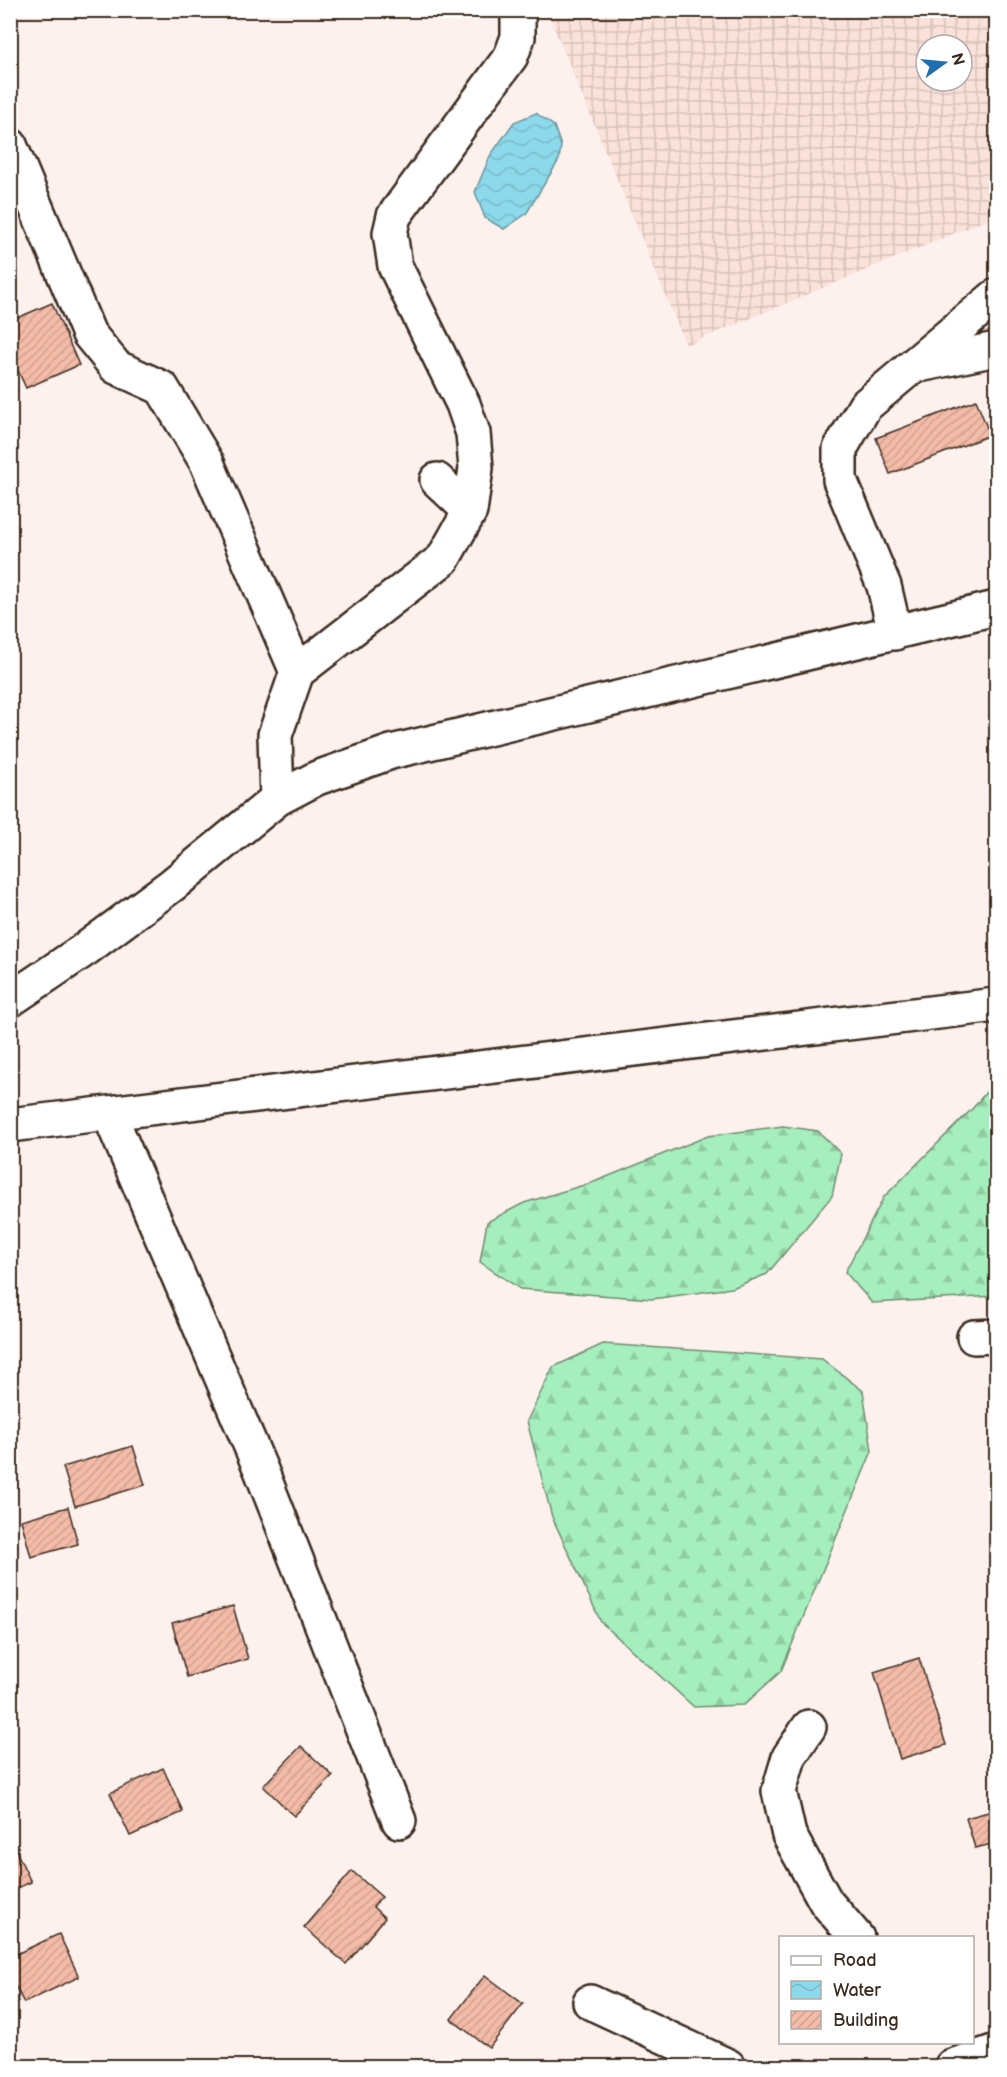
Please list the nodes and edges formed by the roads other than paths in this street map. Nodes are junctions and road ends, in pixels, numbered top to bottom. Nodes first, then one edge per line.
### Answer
1 (518, 10) edge
2 (10, 145) edge
3 (996, 297) edge
4 (996, 349) edge
5 (916, 366) junction
6 (437, 480) dead end
7 (470, 511) junction
8 (996, 608) edge
9 (895, 633) junction
10 (297, 672) junction
11 (277, 799) junction
12 (10, 1000) edge
13 (996, 1005) edge
14 (109, 1113) junction
15 (10, 1125) edge
16 (809, 1727) dead end
17 (399, 1821) dead end
18 (855, 1936) edge
19 (590, 2002) dead end
20 (974, 2036) edge
21 (996, 2050) edge
22 (728, 2067) edge
23 (952, 2067) edge

1 - 7 street
2 - 10 street
3 - 5 street
4 - 5 street
5 - 9 street
6 - 7 street
7 - 10 street
8 - 9 street
9 - 11 street
10 - 11 street
11 - 12 street
13 - 14 street
14 - 15 street
14 - 17 street
16 - 18 street
19 - 22 street
20 - 21 street
21 - 23 street

